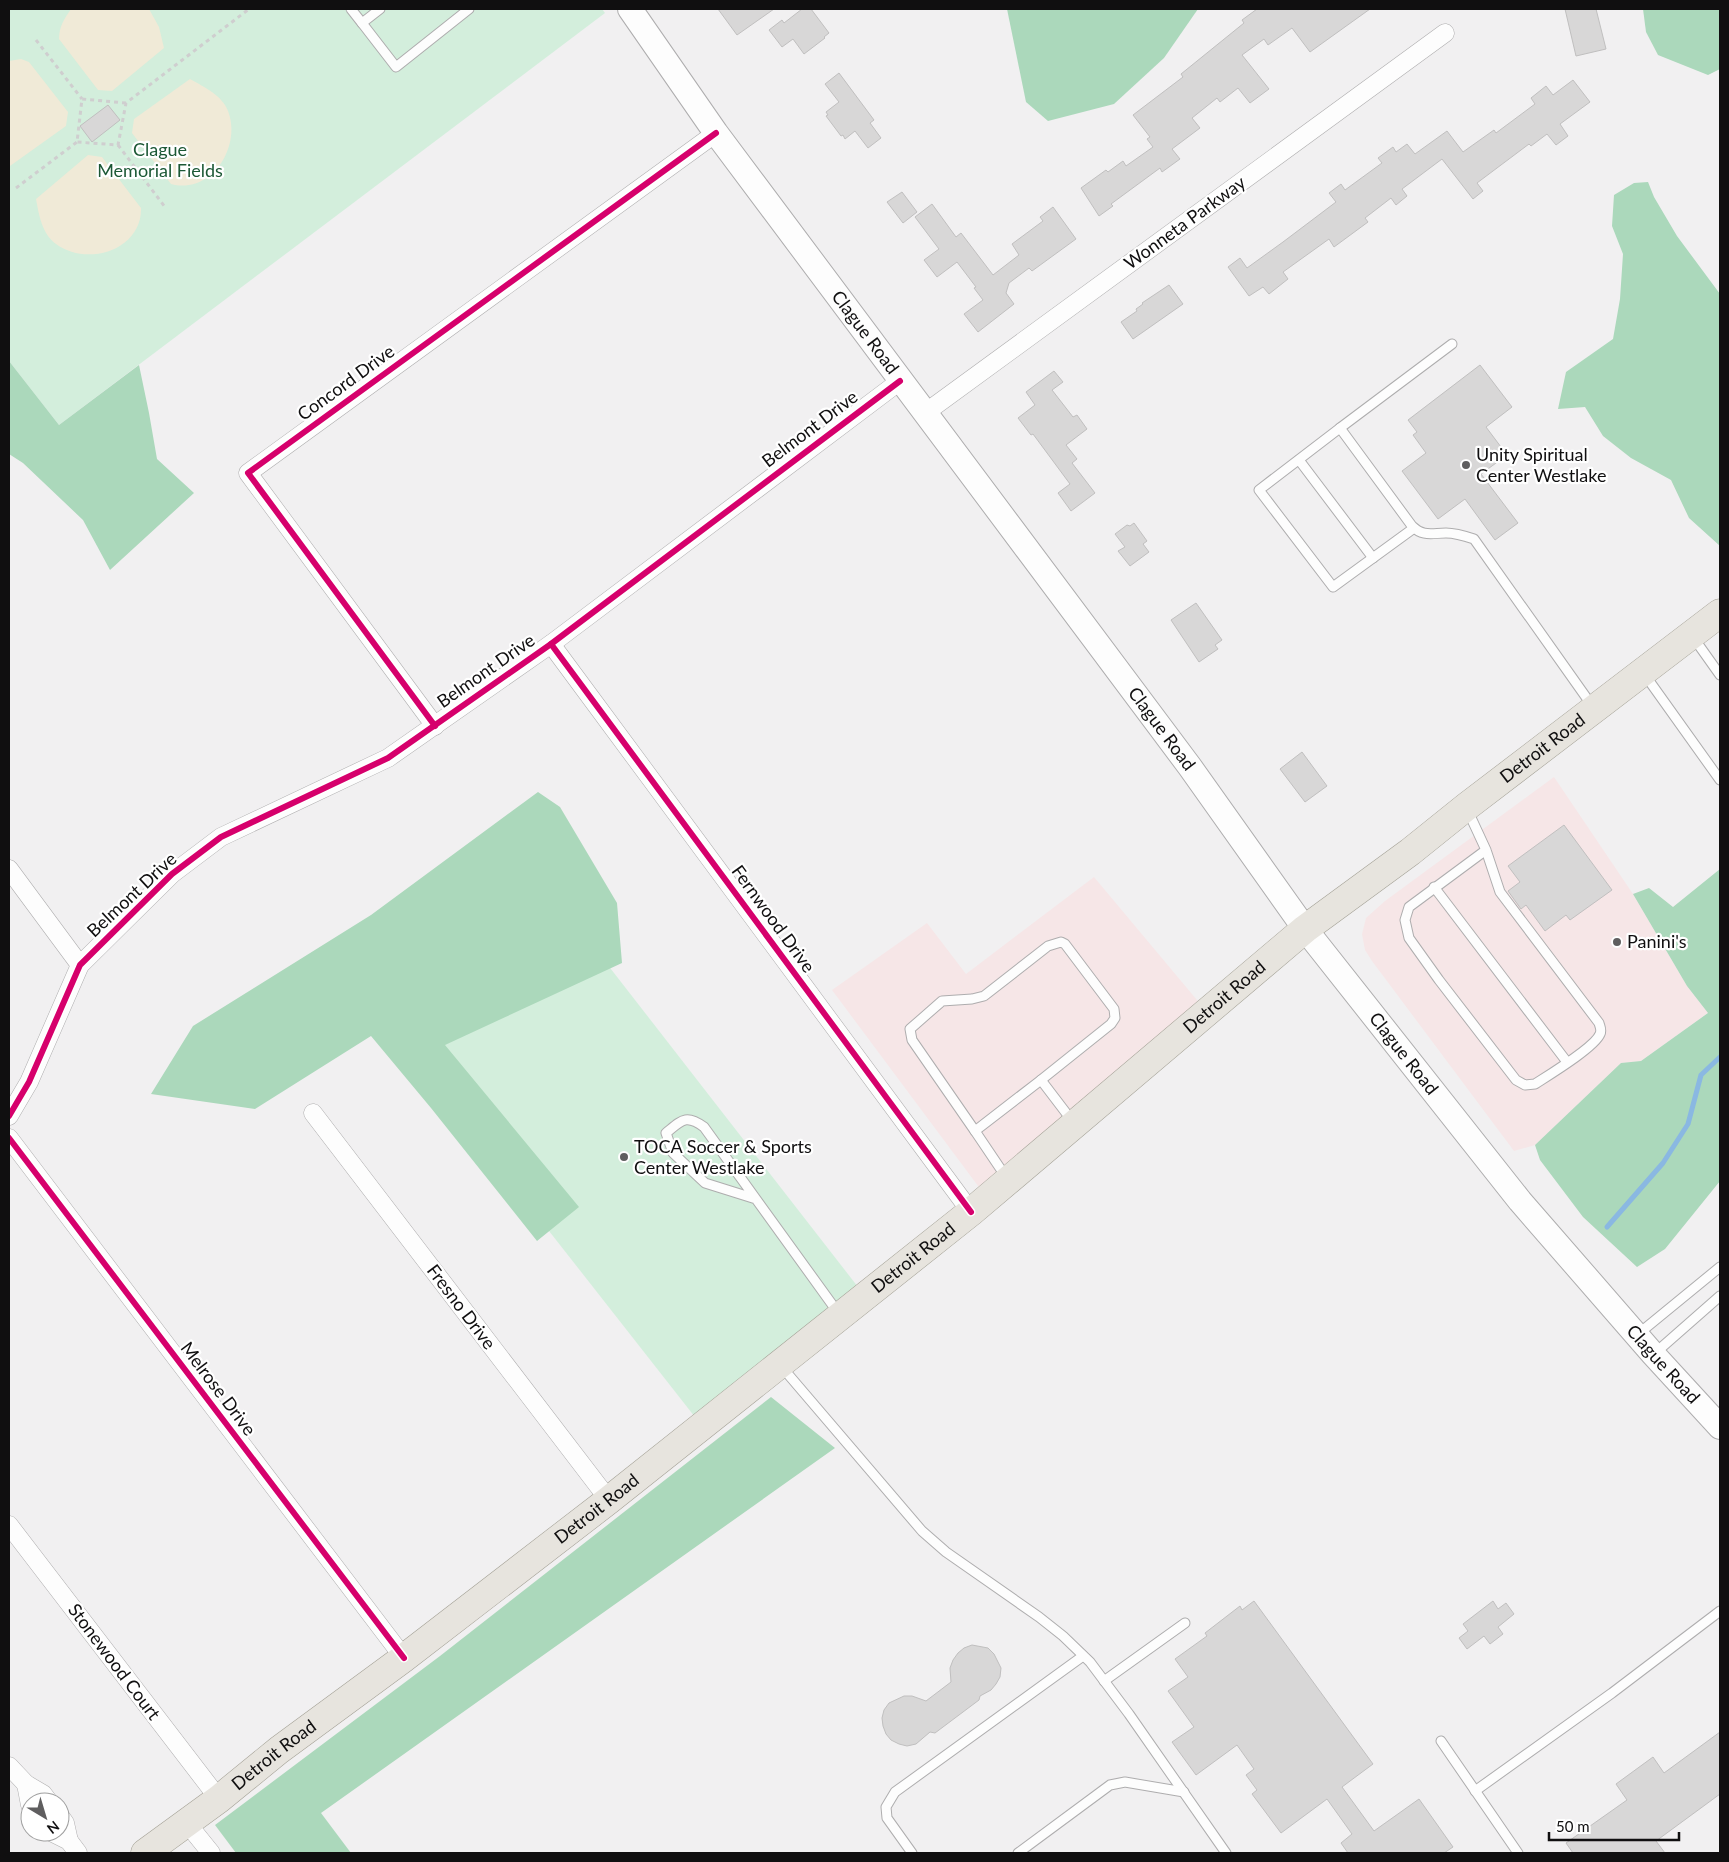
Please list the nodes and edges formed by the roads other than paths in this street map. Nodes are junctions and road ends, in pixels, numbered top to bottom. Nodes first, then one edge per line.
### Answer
1 (351, 9) edge
2 (380, 9) edge
3 (469, 9) edge
4 (630, 9) edge
5 (362, 23) junction
6 (1445, 33) dead end
7 (716, 133) junction
8 (1452, 344) dead end
9 (900, 381) junction
10 (925, 413) junction
11 (1340, 428) junction
12 (1299, 460) junction
13 (1414, 528) junction
14 (1373, 558) junction
15 (1720, 613) edge
16 (1692, 636) junction
17 (551, 644) junction
18 (1643, 673) junction
19 (1720, 675) edge
20 (1595, 710) junction
21 (435, 726) junction
22 (1720, 780) edge
23 (1466, 807) junction
24 (1486, 850) junction
25 (9, 869) edge
26 (1434, 887) junction
27 (1305, 929) junction
28 (80, 965) junction
29 (1567, 1062) junction
30 (1041, 1080) junction
31 (313, 1113) dead end
32 (9, 1116) edge
33 (1074, 1124) junction
34 (975, 1131) junction
35 (9, 1138) edge
36 (1008, 1180) junction
37 (756, 1199) junction
38 (970, 1212) junction
39 (1720, 1268) edge
40 (1720, 1296) edge
41 (840, 1316) junction
42 (1637, 1335) junction
43 (1653, 1354) junction
44 (780, 1364) junction
45 (1720, 1427) edge
46 (609, 1500) junction
47 (9, 1525) edge
48 (1720, 1611) edge
49 (1185, 1623) dead end
50 (1083, 1656) junction
51 (404, 1658) junction
52 (1104, 1681) junction
53 (1441, 1741) dead end
54 (9, 1766) edge
55 (26, 1784) junction
56 (1475, 1791) junction
57 (28, 1792) edge
58 (40, 1792) edge
59 (1184, 1792) junction
60 (219, 1799) junction
61 (186, 1822) junction
62 (145, 1853) edge
63 (211, 1853) edge
64 (912, 1853) edge
65 (1018, 1853) edge
66 (1226, 1853) edge
67 (1518, 1853) edge

1 - 5 lane
2 - 5 lane
3 - 5 lane
4 - 7 main road, Clague Road
6 - 10 street, Wonneta Parkway
7 - 9 main road, Clague Road
7 - 21 street, Concord Drive
8 - 11 lane
9 - 10 main road, Clague Road
9 - 17 street, Belmont Drive
10 - 27 main road, Clague Road
11 - 12 lane
11 - 13 lane
12 - 14 lane
12 - 14 lane
13 - 14 lane
13 - 20 lane
15 - 16 main road, Detroit Road
16 - 18 main road, Detroit Road
16 - 19 lane
17 - 21 street, Belmont Drive
17 - 38 street, Fernwood Drive
18 - 20 main road, Detroit Road
18 - 22 lane
20 - 23 main road, Detroit Road
21 - 28 street, Belmont Drive
23 - 24 lane
23 - 27 main road, Detroit Road
24 - 26 lane
24 - 29 lane
25 - 28 street
26 - 29 lane
26 - 29 lane
27 - 33 main road, Detroit Road
27 - 42 main road, Clague Road
28 - 32 street
30 - 33 lane
30 - 34 lane
30 - 34 lane
31 - 46 street, Fresno Drive
33 - 36 main road, Detroit Road
34 - 36 lane
35 - 51 street, Melrose Drive
36 - 38 main road, Detroit Road
37 - 37 lane
37 - 41 lane
38 - 41 main road, Detroit Road
39 - 42 lane
40 - 43 lane
41 - 44 main road, Detroit Road
42 - 43 main road, Clague Road
43 - 45 main road, Clague Road
44 - 46 main road, Detroit Road
44 - 50 lane
46 - 51 main road, Detroit Road
47 - 60 street, Stonewood Court
48 - 56 lane
49 - 52 lane
50 - 52 lane
50 - 64 lane
51 - 60 main road, Detroit Road
52 - 59 lane
53 - 56 lane
54 - 55 street
55 - 57 street
55 - 58 street
56 - 67 lane
59 - 65 lane
59 - 66 lane
60 - 61 main road, Detroit Road
61 - 62 main road, Detroit Road
61 - 63 street

